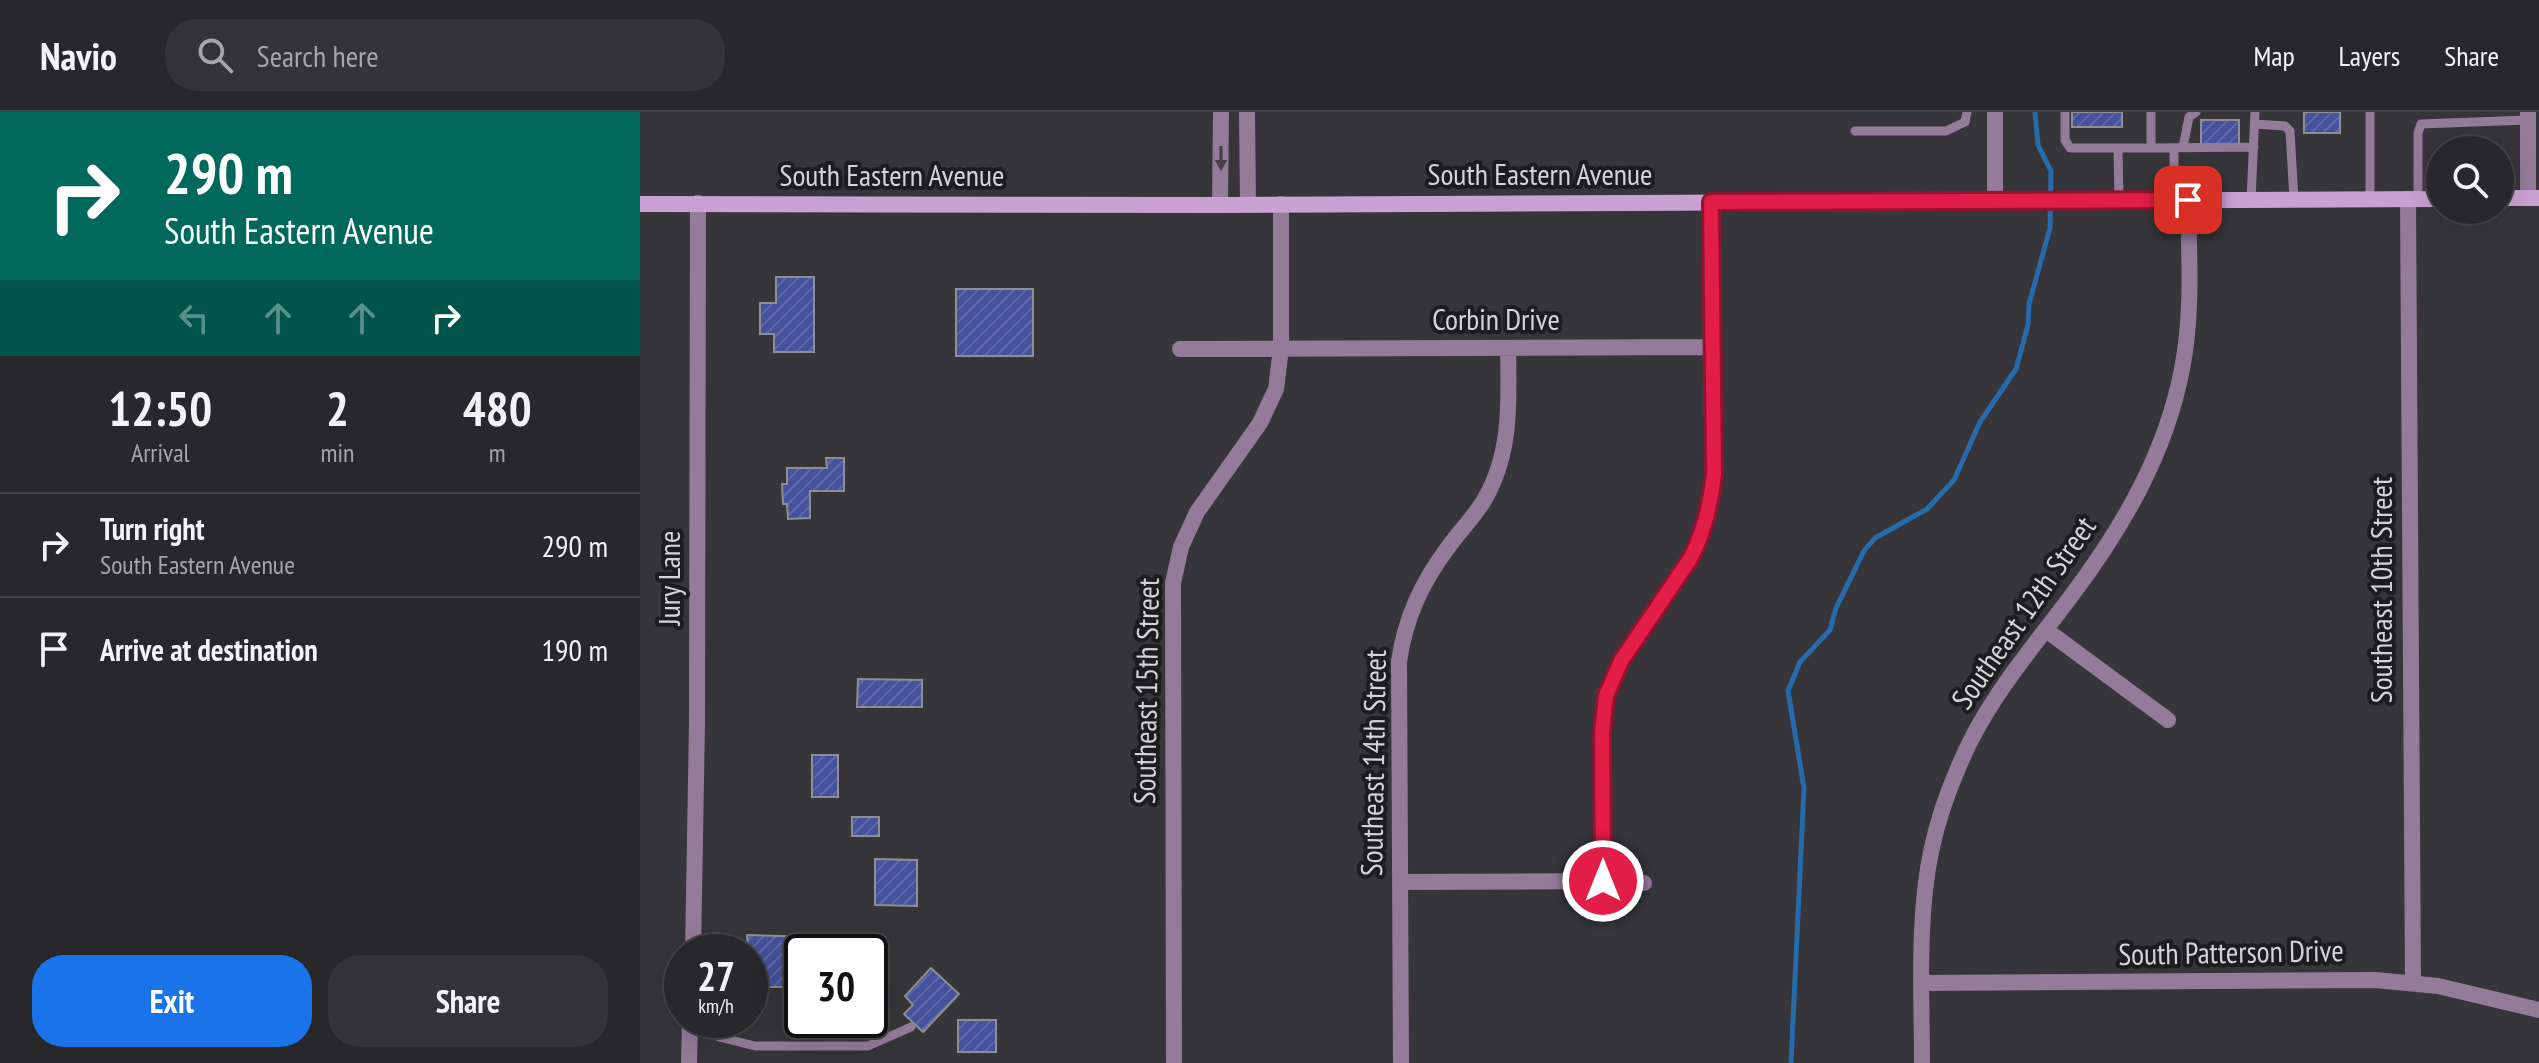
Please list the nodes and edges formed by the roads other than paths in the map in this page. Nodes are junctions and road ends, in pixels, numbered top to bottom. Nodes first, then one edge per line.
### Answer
1 (1221, 112) edge
2 (1247, 112) edge
3 (1967, 112) edge
4 (1995, 112) edge
5 (2065, 112) edge
6 (2151, 112) edge
7 (2196, 112) edge
8 (2255, 112) edge
9 (2370, 112) edge
10 (2498, 116) edge
11 (2528, 116) edge
12 (2255, 124) junction
13 (1855, 131) dead end
14 (2254, 147) junction
15 (2118, 148) junction
16 (2151, 148) junction
17 (2178, 148) junction
18 (2534, 198) edge
19 (2370, 199) junction
20 (2413, 199) junction
21 (2426, 199) edge
22 (2181, 200) junction
23 (2251, 200) junction
24 (2294, 200) junction
25 (2119, 201) junction
26 (1711, 202) junction
27 (1995, 202) junction
28 (698, 203) junction
29 (640, 204) edge
30 (1248, 204) junction
31 (1281, 204) junction
32 (1220, 205) junction
33 (1711, 347) junction
34 (1508, 348) junction
35 (1180, 349) dead end
36 (1281, 349) junction
37 (2046, 630) junction
38 (2168, 720) dead end
39 (1603, 881) junction
40 (1401, 882) junction
41 (1644, 883) dead end
42 (693, 934) edge
43 (2413, 982) junction
44 (1921, 983) junction
45 (2539, 1010) edge
46 (911, 1027) dead end
47 (690, 1038) edge
48 (723, 1038) edge
49 (689, 1063) edge
50 (1174, 1063) edge
51 (1401, 1063) edge
52 (1922, 1063) edge

1 -> 32 street
2 - 30 street
3 - 13 lane
4 - 27 street
5 - 15 lane
6 - 16 lane
7 - 17 lane
8 - 12 lane
9 - 19 lane
10 - 11 lane
10 - 20 lane
11 - 18 street
12 - 14 lane
12 - 24 lane
14 - 17 lane
14 - 23 lane
15 - 16 lane
15 - 25 lane
16 - 17 lane
17 - 22 lane
19 - 20 main road, South Eastern Avenue
19 - 24 main road, South Eastern Avenue
20 - 21 main road, South Eastern Avenue
20 - 43 street, Southeast 10th Street
22 - 23 main road, South Eastern Avenue
22 - 25 main road, South Eastern Avenue
22 - 37 street, Southeast 12th Street
23 - 24 main road, South Eastern Avenue
25 - 27 main road, South Eastern Avenue
26 - 27 main road, South Eastern Avenue
26 - 31 main road, South Eastern Avenue
26 - 33 street
28 - 29 main road, South Eastern Avenue
28 - 32 main road, South Eastern Avenue
28 - 42 street, Jury Lane
30 - 31 main road, South Eastern Avenue
30 - 32 main road, South Eastern Avenue
31 - 36 street, Southeast 15th Street
33 - 34 street, Corbin Drive
33 - 39 street
34 - 36 street, Corbin Drive
34 - 40 street, Southeast 14th Street
35 - 36 street, Corbin Drive
36 - 50 street, Southeast 15th Street
37 - 38 street
37 - 44 street, Southeast 12th Street
39 - 40 street
39 - 41 street
40 - 51 street, Southeast 14th Street
43 - 44 street, South Patterson Drive
43 - 45 street, South Patterson Drive
44 - 52 street, Southeast 12th Street
46 - 48 lane
47 - 49 street

